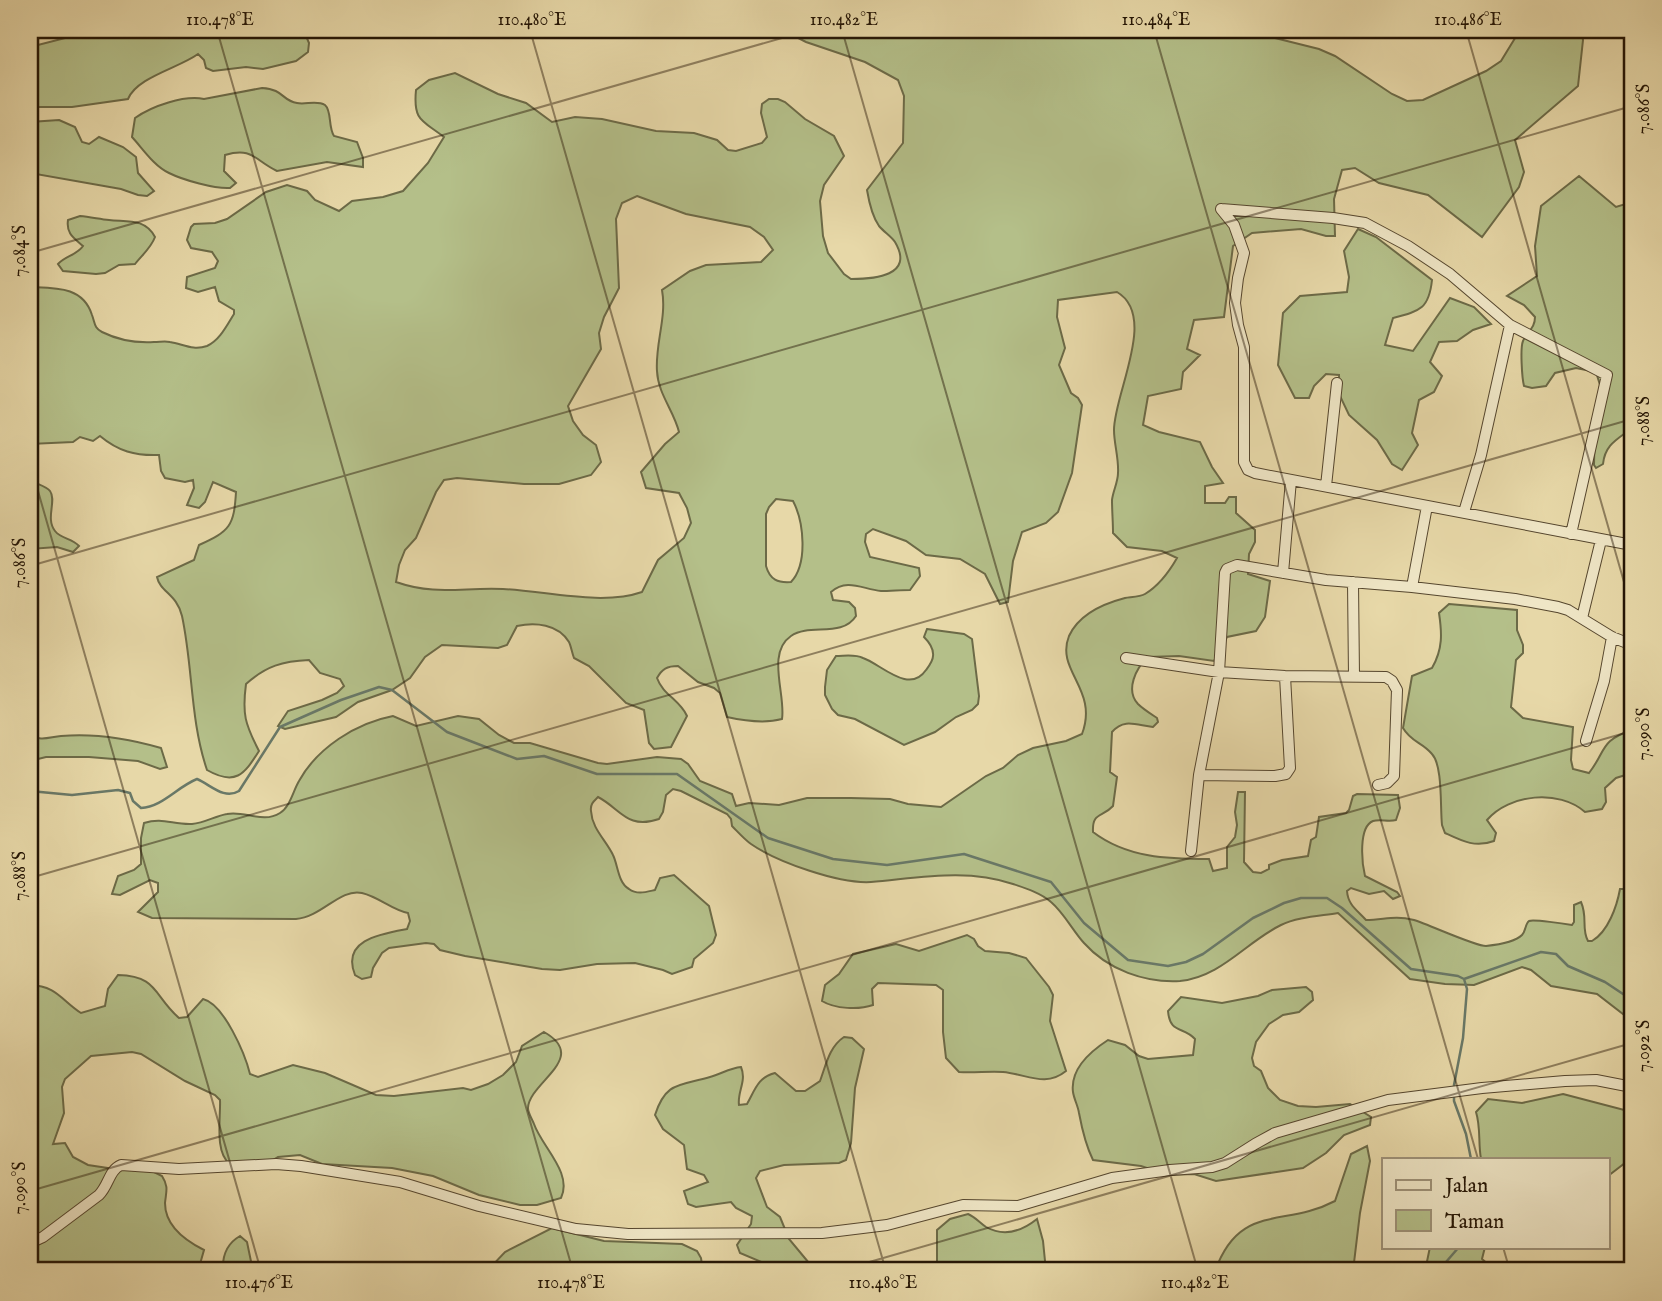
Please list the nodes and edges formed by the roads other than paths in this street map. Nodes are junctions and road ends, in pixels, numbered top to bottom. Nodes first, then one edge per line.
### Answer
1 (1510, 325) junction
2 (1338, 383) dead end
3 (1291, 480) junction
4 (1325, 486) junction
5 (1427, 506) junction
6 (1464, 512) junction
7 (1571, 534) junction
8 (1601, 540) junction
9 (1632, 545) edge
10 (1283, 573) junction
11 (1353, 582) junction
12 (1412, 587) junction
13 (1582, 618) junction
14 (1612, 637) junction
15 (1632, 645) edge
16 (1126, 658) dead end
17 (1219, 672) junction
18 (1285, 676) junction
19 (1354, 677) junction
20 (1586, 741) dead end
21 (1199, 775) junction
22 (1378, 785) dead end
23 (1191, 851) dead end
24 (1632, 1087) edge
25 (30, 1243) edge

1 - 3 street
1 - 6 street
1 - 7 street
2 - 4 street
3 - 4 street
3 - 10 street
4 - 5 street
5 - 6 street
5 - 12 street
6 - 7 street
7 - 8 street
8 - 9 street
8 - 13 street
10 - 11 street
10 - 17 street
11 - 12 street
11 - 19 street
12 - 13 street
13 - 14 street
14 - 15 street
14 - 20 street
16 - 17 street
17 - 18 street
17 - 21 street
18 - 19 street
18 - 21 street
19 - 22 street
21 - 23 street
24 - 25 street

